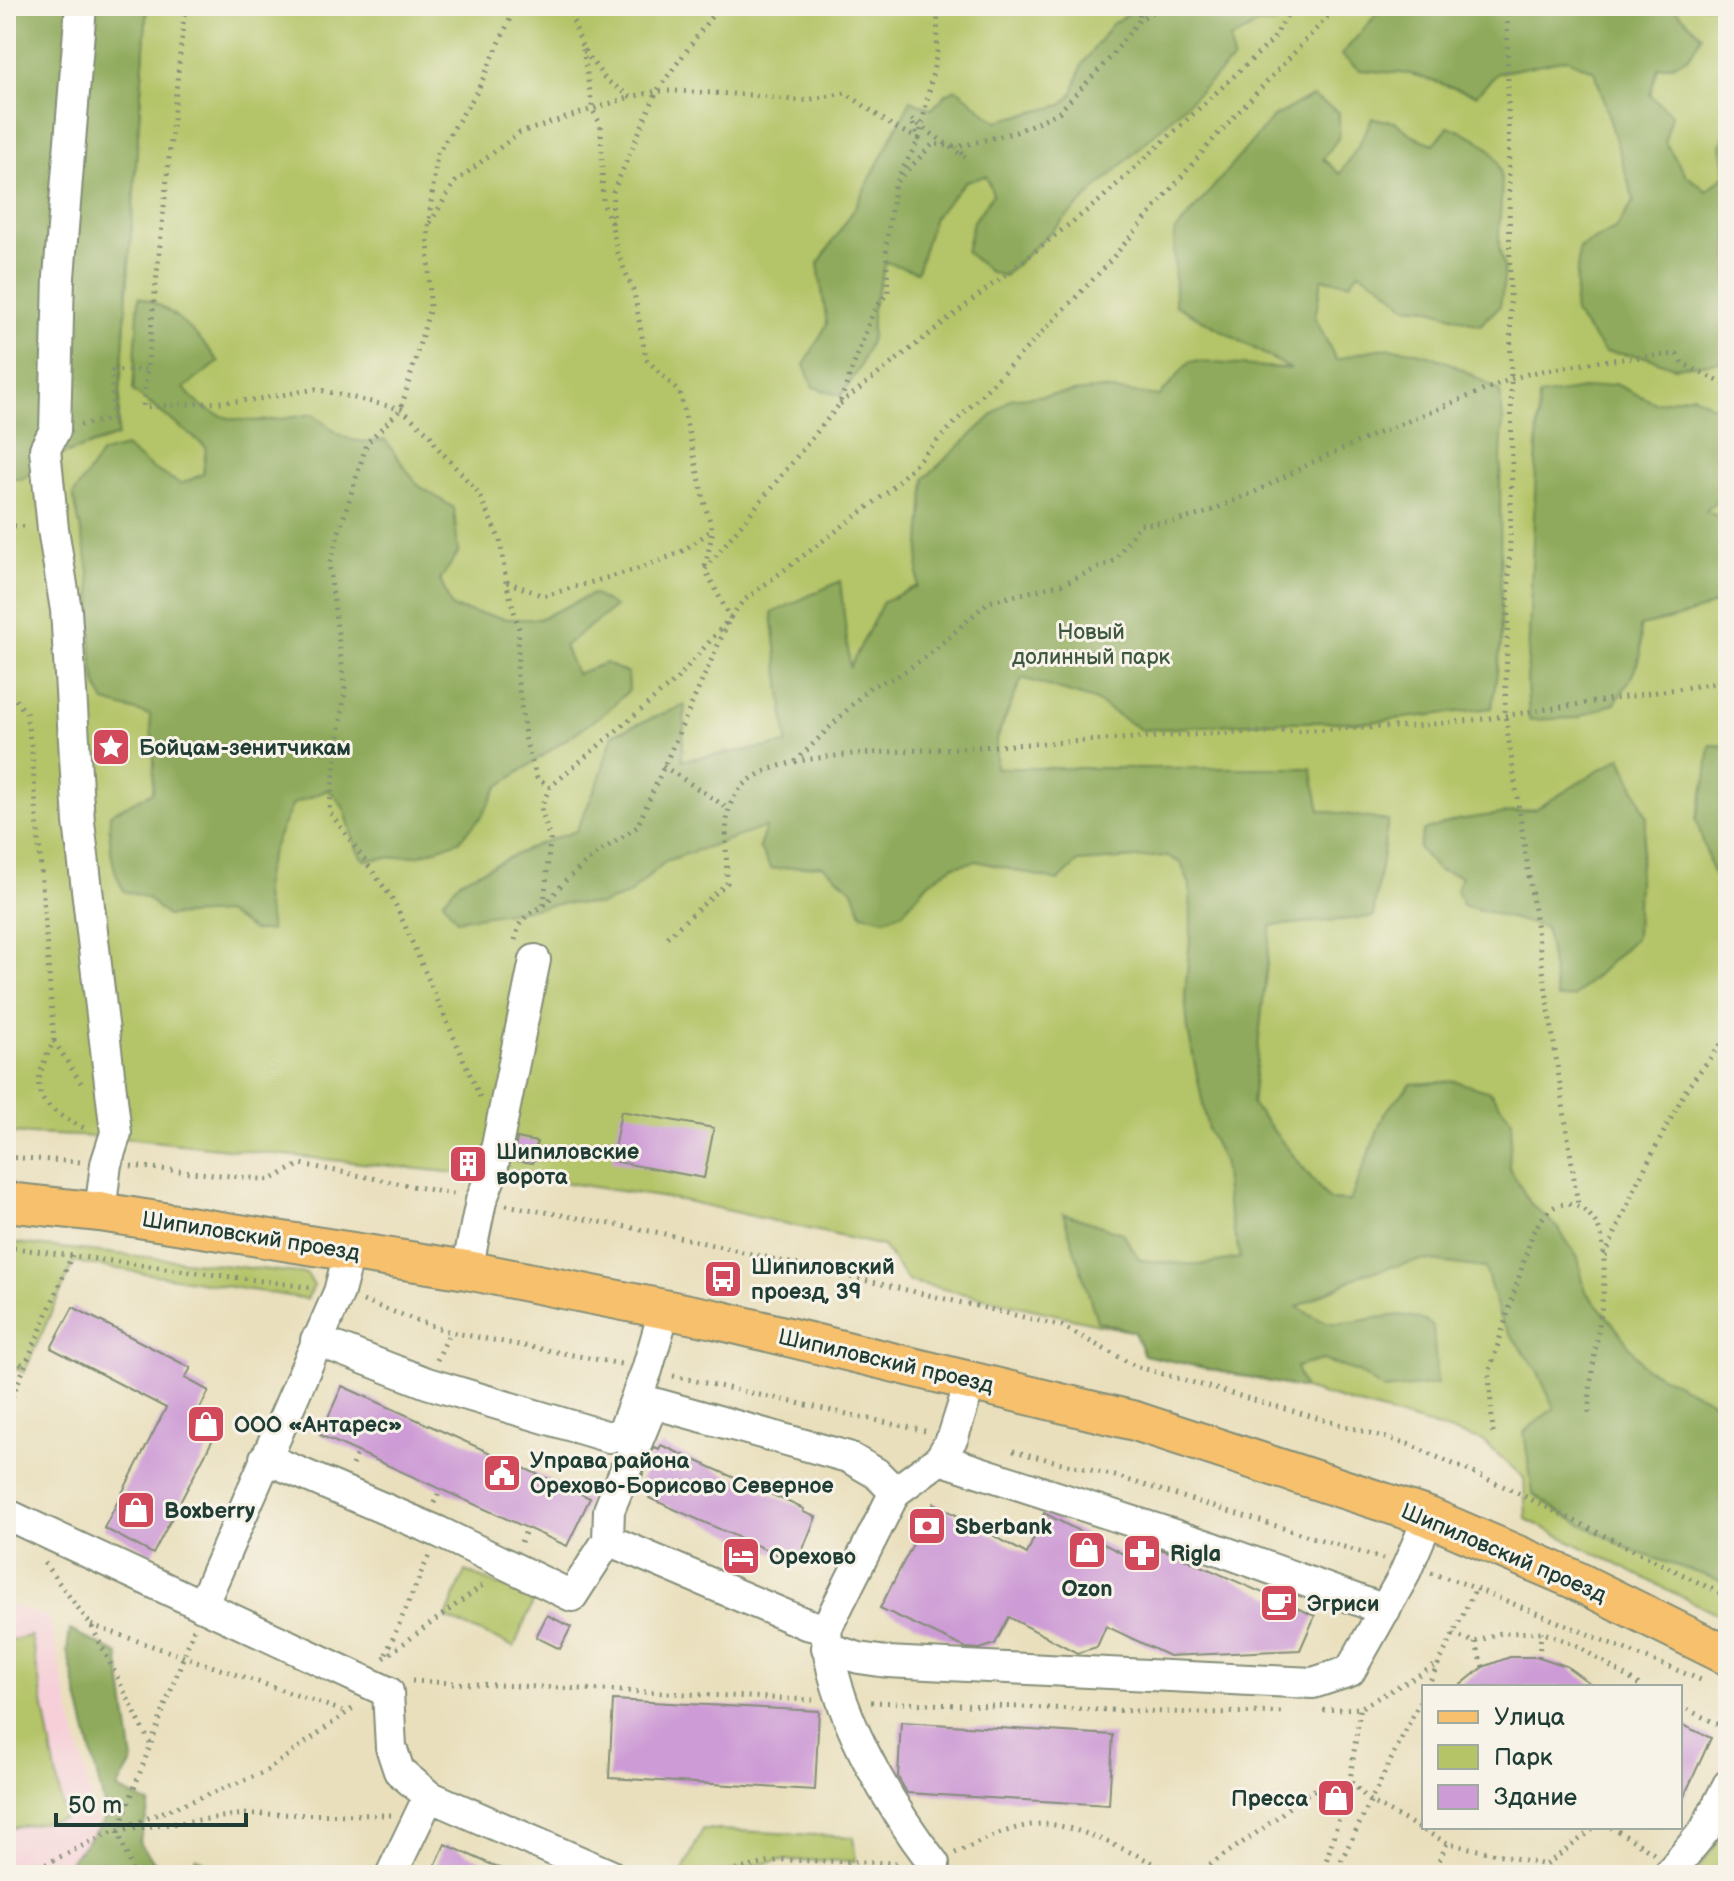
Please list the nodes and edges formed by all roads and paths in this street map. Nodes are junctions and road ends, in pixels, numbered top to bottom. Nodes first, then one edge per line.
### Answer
1 (81, 6) edge
2 (185, 6) edge
3 (516, 6) edge
4 (568, 6) edge
5 (719, 6) edge
6 (938, 6) edge
7 (1138, 6) edge
8 (1163, 6) edge
9 (1292, 6) edge
10 (1341, 6) edge
11 (1507, 6) edge
12 (1719, 6) edge
13 (1140, 19) junction
14 (1728, 31) edge
15 (583, 49) junction
16 (657, 91) junction
17 (631, 97) junction
18 (593, 111) junction
19 (919, 139) junction
20 (957, 147) junction
21 (895, 183) junction
22 (612, 226) junction
23 (428, 228) junction
24 (146, 370) junction
25 (1511, 379) junction
26 (1728, 386) edge
27 (839, 405) junction
28 (401, 409) junction
29 (112, 419) dead end
30 (713, 530) junction
31 (705, 569) junction
32 (506, 582) junction
33 (730, 618) junction
34 (1728, 681) edge
35 (6, 687) edge
36 (1505, 715) junction
37 (795, 762) junction
38 (663, 766) junction
39 (550, 787) junction
40 (729, 809) junction
41 (544, 906) junction
42 (667, 937) dead end
43 (524, 957) joint
44 (1728, 1035) edge
45 (54, 1041) junction
46 (84, 1087) dead end
47 (485, 1087) dead end
48 (94, 1123) dead end
49 (6, 1157) edge
50 (106, 1164) junction
51 (481, 1201) junction
52 (6, 1202) edge
53 (1578, 1205) junction
54 (100, 1212) junction
55 (6, 1247) edge
56 (350, 1250) junction
57 (72, 1255) junction
58 (1603, 1261) junction
59 (467, 1270) junction
60 (339, 1292) junction
61 (665, 1308) junction
62 (316, 1340) junction
63 (6, 1356) edge
64 (23, 1365) junction
65 (647, 1370) junction
66 (971, 1380) junction
67 (6, 1411) edge
68 (1589, 1414) dead end
69 (1493, 1433) dead end
70 (946, 1448) junction
71 (1012, 1451) dead end
72 (265, 1458) junction
73 (895, 1492) junction
74 (6, 1514) edge
75 (1429, 1517) junction
76 (439, 1532) junction
77 (608, 1540) junction
78 (37, 1554) dead end
79 (510, 1565) junction
80 (1408, 1566) junction
81 (1476, 1588) junction
82 (1728, 1597) edge
83 (202, 1606) junction
84 (1385, 1610) junction
85 (91, 1625) junction
86 (1541, 1632) junction
87 (1453, 1635) junction
88 (826, 1638) junction
89 (1475, 1642) junction
90 (184, 1655) junction
91 (1539, 1657) dead end
92 (1438, 1664) junction
93 (1483, 1667) dead end
94 (1716, 1669) edge
95 (387, 1678) junction
96 (1428, 1685) edge
97 (1640, 1685) edge
98 (1422, 1697) edge
99 (843, 1701) junction
100 (1682, 1707) edge
101 (1360, 1708) junction
102 (1312, 1710) dead end
103 (1296, 1711) dead end
104 (346, 1712) junction
105 (1728, 1729) edge
106 (151, 1744) junction
107 (1350, 1781) junction
108 (1728, 1785) edge
109 (1370, 1801) junction
110 (424, 1806) junction
111 (1593, 1829) edge
112 (1614, 1829) edge
113 (118, 1831) junction
114 (1447, 1843) junction
115 (1663, 1869) edge
116 (935, 1871) edge
117 (24, 1875) edge
118 (134, 1875) edge
119 (391, 1875) edge
120 (610, 1875) edge
121 (1197, 1875) edge
122 (1322, 1875) edge
123 (1334, 1875) edge
124 (1433, 1875) edge

1 - 50 lane
2 - 24 path
3 - 23 path
4 - 15 path
5 - 16 path
6 - 19 path
7 - 13 path
8 - 13 path
9 - 27 path
10 - 33 path
11 - 25 path
12 - 14 path
13 - 20 path
15 - 17 path
15 - 18 path
16 - 17 path
16 - 19 path
16 - 22 path
17 - 18 path
18 - 22 path
18 - 23 path
19 - 20 path
19 - 21 path
20 - 21 path
21 - 27 path
22 - 30 path
23 - 28 path
24 - 28 path
24 - 29 path
25 - 26 path
25 - 36 path
25 - 37 path
27 - 31 path
28 - 32 path
28 - 47 path
30 - 31 path
30 - 32 path
31 - 33 path
32 - 39 path
33 - 38 path
33 - 39 path
34 - 36 path
35 - 45 path
36 - 37 path
36 - 53 path
37 - 40 path
38 - 40 path
38 - 41 path
39 - 41 path
40 - 42 path
41 - 43 path
43 - 51 lane
44 - 58 path
45 - 46 path
45 - 48 path
49 - 50 path
50 - 51 path
50 - 54 lane
51 - 59 lane
51 - 82 path
52 - 54 main road, Шипиловский проезд
53 - 58 path
53 - 69 path
54 - 56 main road, Шипиловский проезд
55 - 57 path
56 - 59 main road, Шипиловский проезд
56 - 60 lane
57 - 60 path
57 - 64 path
58 - 68 path
59 - 61 main road, Шипиловский проезд
60 - 62 lane
60 - 65 path
61 - 65 lane
61 - 66 main road, Шипиловский проезд
62 - 65 lane
62 - 72 lane
63 - 64 path
64 - 67 path
65 - 70 path
66 - 70 lane
66 - 75 main road, Шипиловский проезд
70 - 73 lane
70 - 84 lane
71 - 80 path
72 - 76 lane
72 - 83 lane
73 - 77 lane
73 - 88 lane
74 - 83 lane
75 - 80 lane
75 - 94 main road, Шипиловский проезд
76 - 79 lane
76 - 95 path
77 - 79 lane
77 - 88 lane
78 - 85 path
79 - 95 path
80 - 81 path
80 - 84 lane
81 - 87 path
81 - 94 path
83 - 90 path
83 - 95 lane
84 - 88 lane
85 - 90 path
85 - 106 path
86 - 89 path
86 - 91 path
86 - 97 path
87 - 89 path
87 - 92 path
88 - 99 lane
89 - 93 path
90 - 104 path
90 - 106 path
92 - 96 path
92 - 101 path
95 - 99 path
95 - 104 path
95 - 110 lane
98 - 109 path
99 - 103 path
99 - 116 lane
100 - 105 path
101 - 102 path
101 - 107 path
104 - 113 path
106 - 113 path
107 - 109 path
107 - 121 path
107 - 122 path
108 - 115 lane
109 - 114 path
109 - 123 path
110 - 113 path
110 - 119 lane
110 - 120 lane
111 - 114 path
112 - 115 path
113 - 117 path
113 - 118 path
114 - 124 path

